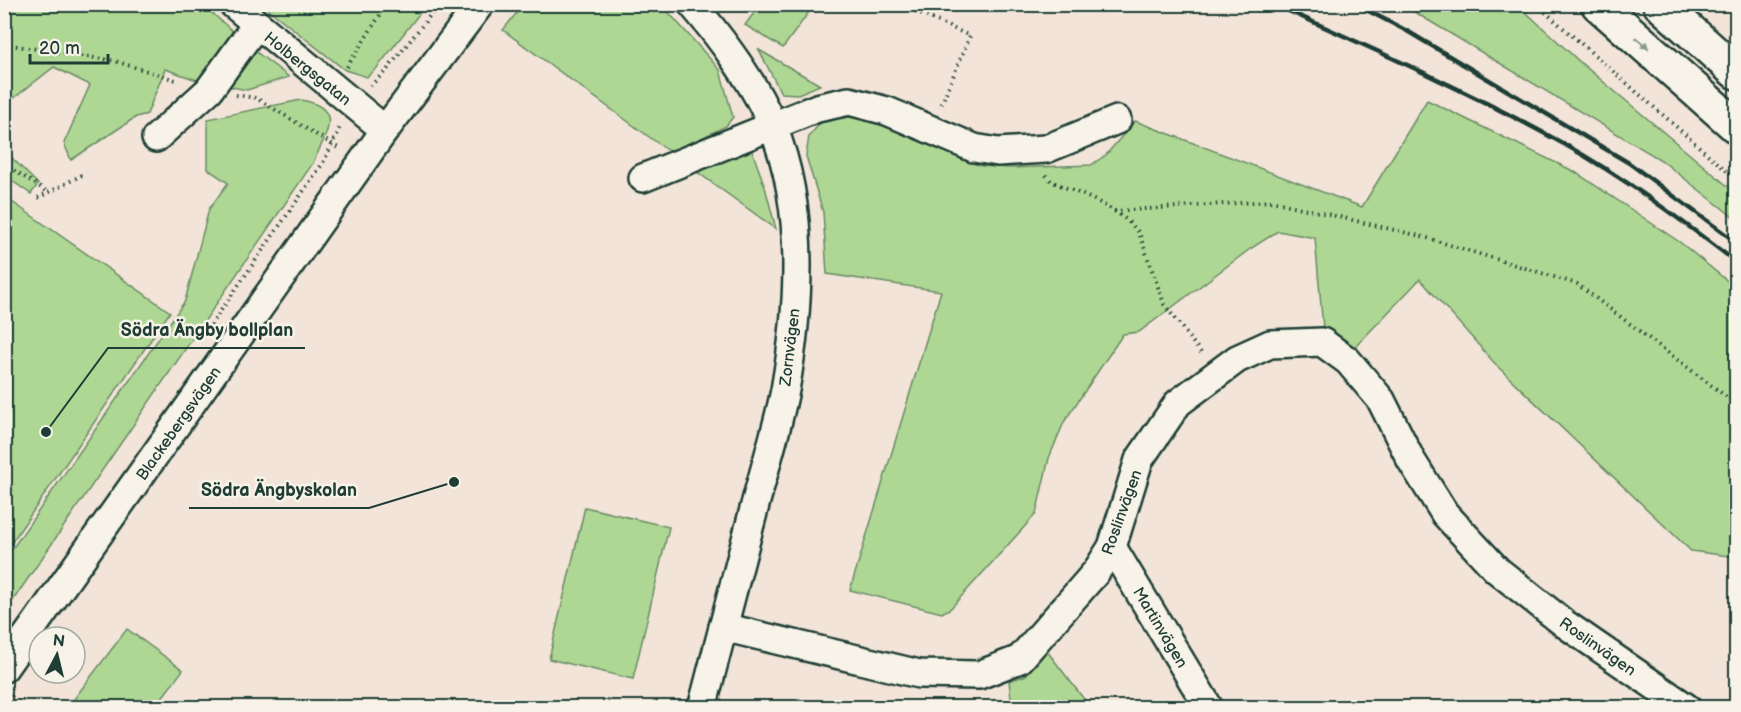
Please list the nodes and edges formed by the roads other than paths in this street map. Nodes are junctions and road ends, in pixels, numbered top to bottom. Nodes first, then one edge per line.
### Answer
1 (233, 4) edge
2 (480, 4) edge
3 (692, 4) edge
4 (1598, 4) edge
5 (1660, 4) edge
6 (256, 25) junction
7 (1737, 72) edge
8 (1117, 120) dead end
9 (772, 125) junction
10 (1737, 126) edge
11 (385, 130) junction
12 (156, 138) dead end
13 (644, 178) dead end
14 (1112, 547) junction
15 (723, 627) junction
16 (4, 668) edge
17 (702, 708) edge
18 (1209, 708) edge
19 (1687, 708) edge

1 - 6 street, Holbergsgatan
2 - 11 street, Blackebergsvägen
3 - 9 street, Zornvägen
4 -> 10 main road
5 - 7 main road
6 - 11 street, Holbergsgatan
6 - 12 street
8 - 9 street
9 - 13 street
9 - 15 street, Zornvägen
11 - 16 street, Blackebergsvägen
14 - 15 street, Roslinvägen
14 - 18 street, Martinvägen
14 - 19 street, Roslinvägen
15 - 17 street, Zornvägen

